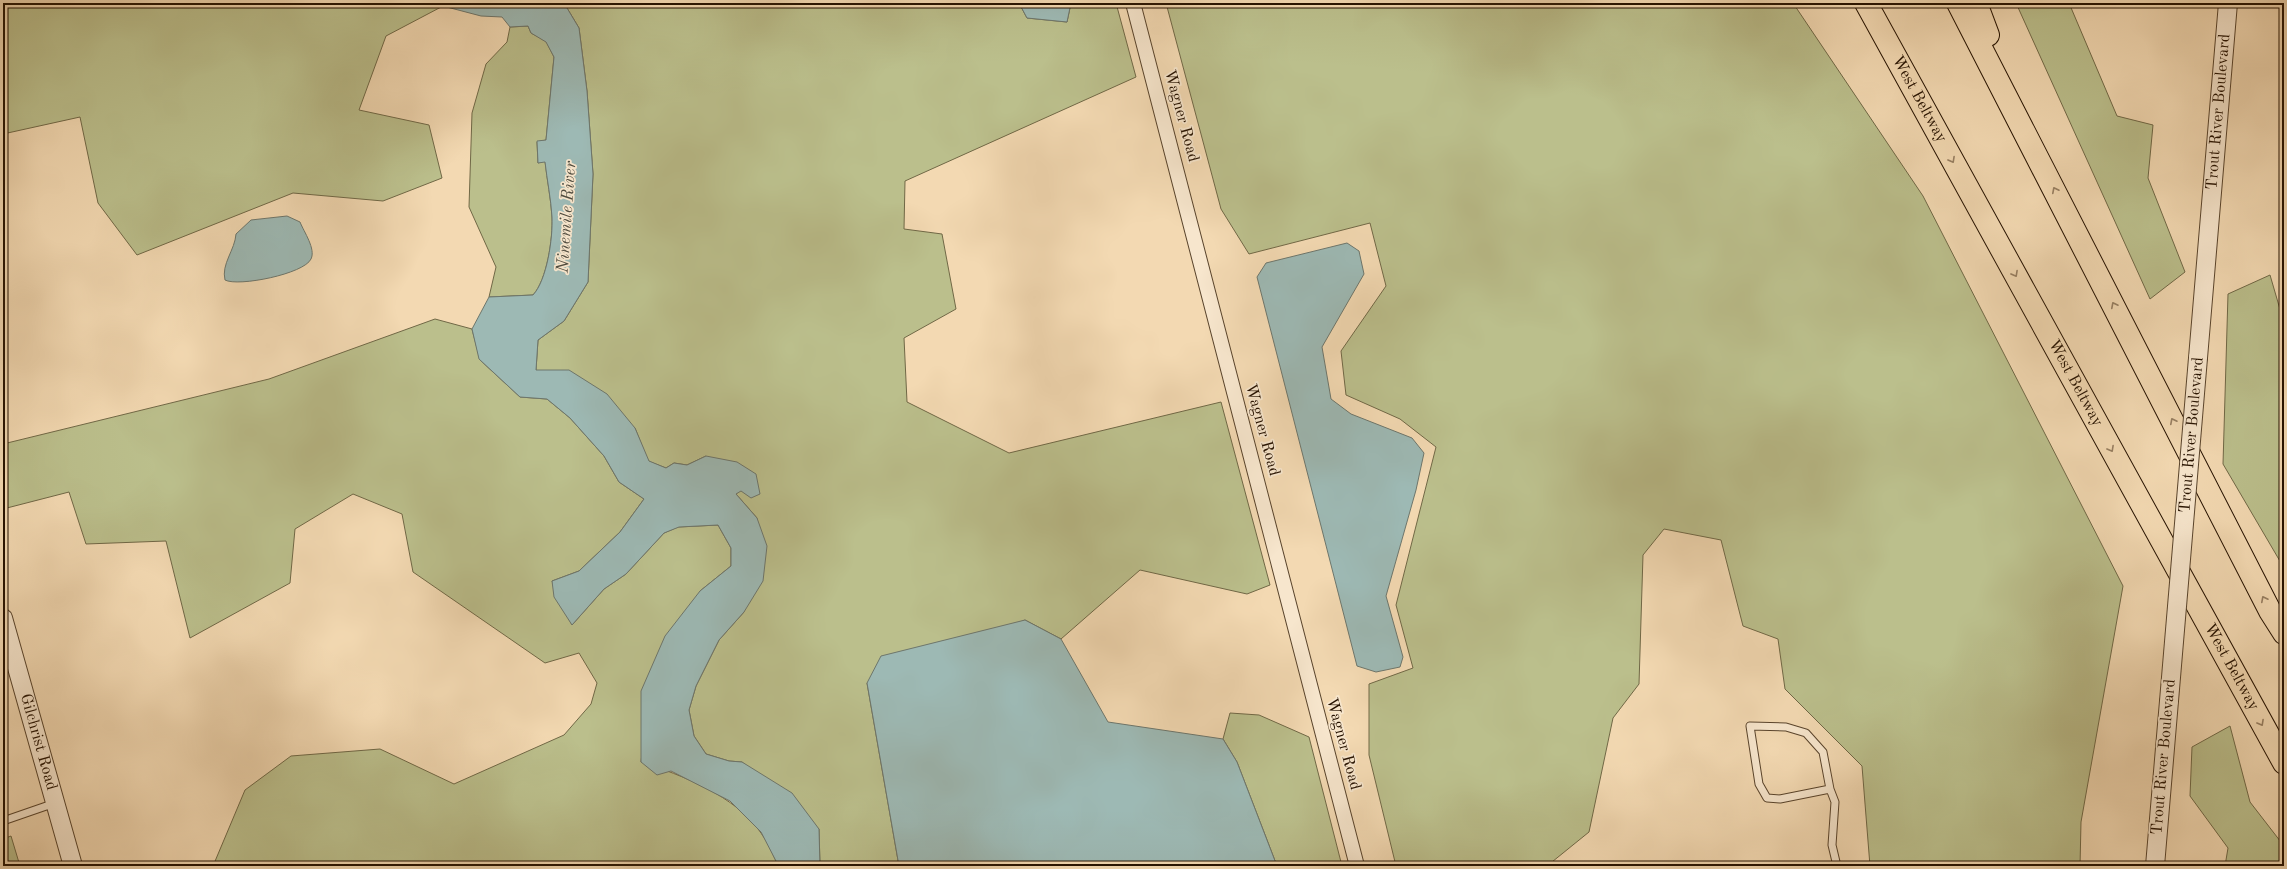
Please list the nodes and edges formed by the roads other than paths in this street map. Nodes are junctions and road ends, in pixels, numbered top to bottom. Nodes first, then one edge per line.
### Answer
1 (1134, 3) edge
2 (1958, 3) edge
3 (1976, 3) edge
4 (2228, 3) edge
5 (1868, 8) edge
6 (2027, 135) junction
7 (3, 618) edge
8 (2284, 633) edge
9 (6, 637) edge
10 (2284, 763) edge
11 (1830, 788) junction
12 (55, 803) junction
13 (3, 821) edge
14 (73, 866) edge
15 (1357, 866) edge
16 (1837, 866) edge
17 (2155, 866) edge

1 - 15 street, Wagner Road
2 - 6 highway
3 - 6 highway
4 - 17 street, Trout River Boulevard, bridge
5 -> 10 highway, West Beltway
8 -> 6 highway
7 - 9 street, Gilchrist Road
9 - 12 street, Gilchrist Road
11 - 11 lane
11 - 16 lane
12 - 13 lane
12 - 14 street, Gilchrist Road

